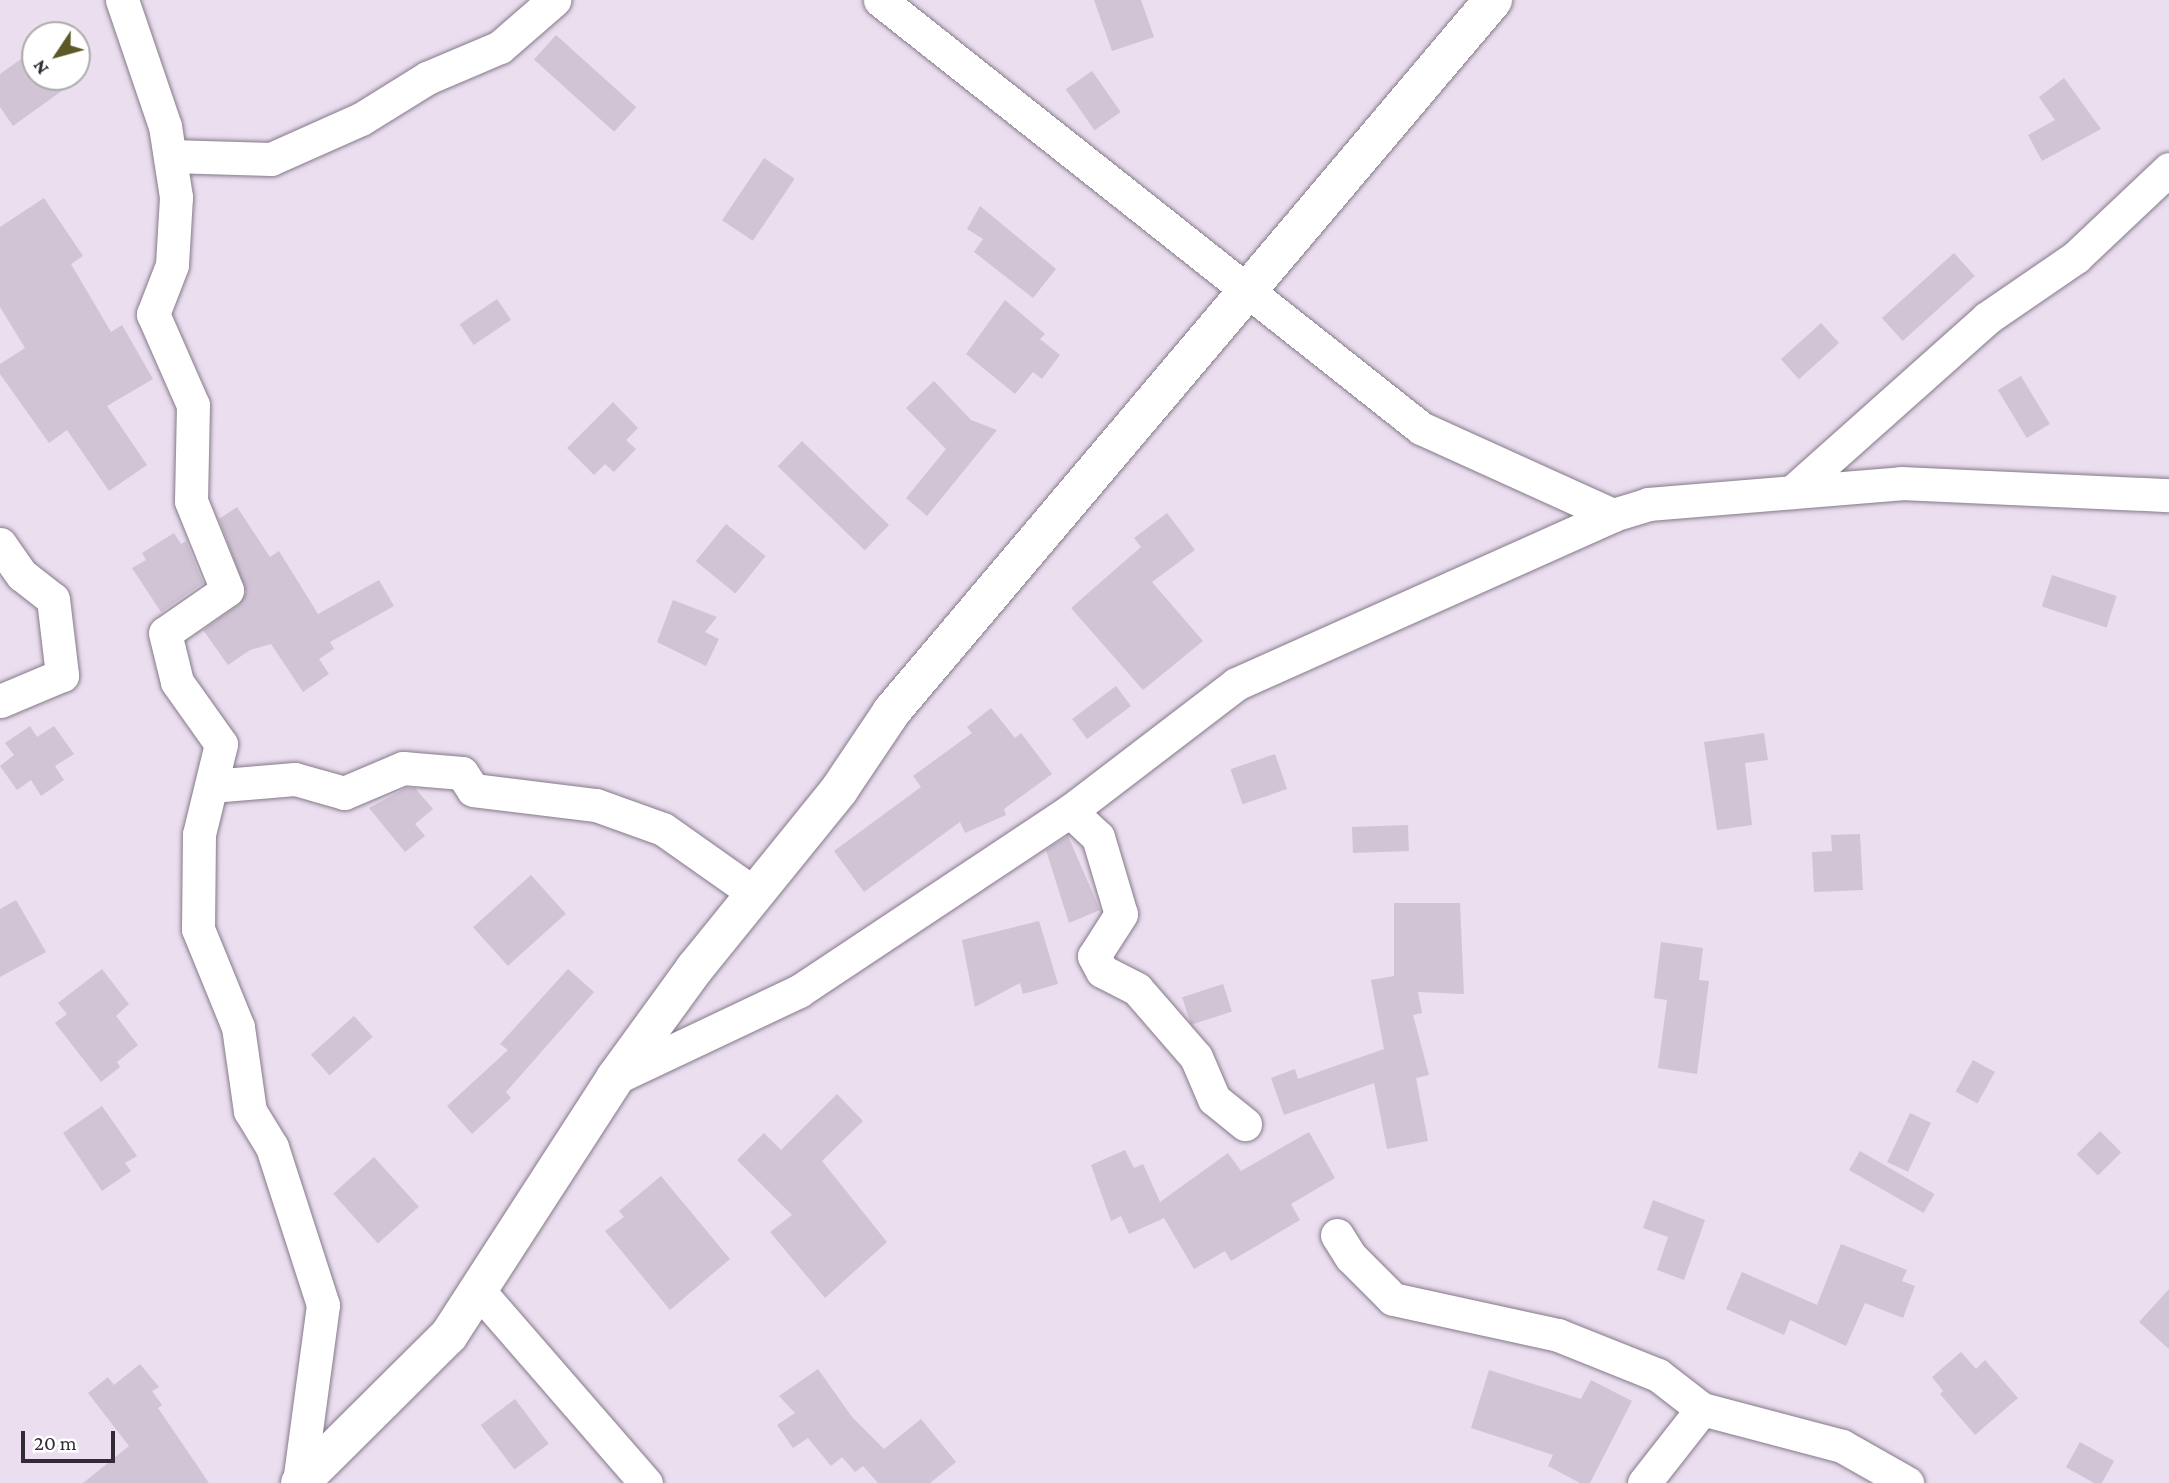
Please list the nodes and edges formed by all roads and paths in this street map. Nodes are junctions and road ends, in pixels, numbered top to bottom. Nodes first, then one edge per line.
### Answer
1 (122, 0) edge
2 (554, 0) edge
3 (880, 0) edge
4 (1493, 0) edge
5 (170, 156) junction
6 (2169, 169) edge
7 (1249, 293) junction
8 (1792, 492) junction
9 (2169, 495) edge
10 (1613, 515) junction
11 (0, 544) edge
12 (0, 701) edge
13 (211, 786) junction
14 (1070, 811) junction
15 (755, 894) junction
16 (615, 1077) junction
17 (1245, 1124) dead end
18 (1337, 1235) dead end
19 (478, 1290) junction
20 (1702, 1409) junction
21 (300, 1483) edge
22 (646, 1483) edge
23 (1644, 1483) edge
24 (1907, 1483) edge

1 - 5 street
2 - 5 street
3 - 7 street
4 - 7 street
5 - 13 street
6 - 8 street
7 - 10 street
7 - 15 street
8 - 9 street
8 - 10 street
10 - 14 street
11 - 12 street
13 - 15 street
13 - 21 street
14 - 16 street
14 - 17 street
15 - 16 street
16 - 19 street
18 - 20 street
19 - 21 street
19 - 22 street
20 - 23 street
20 - 24 street

